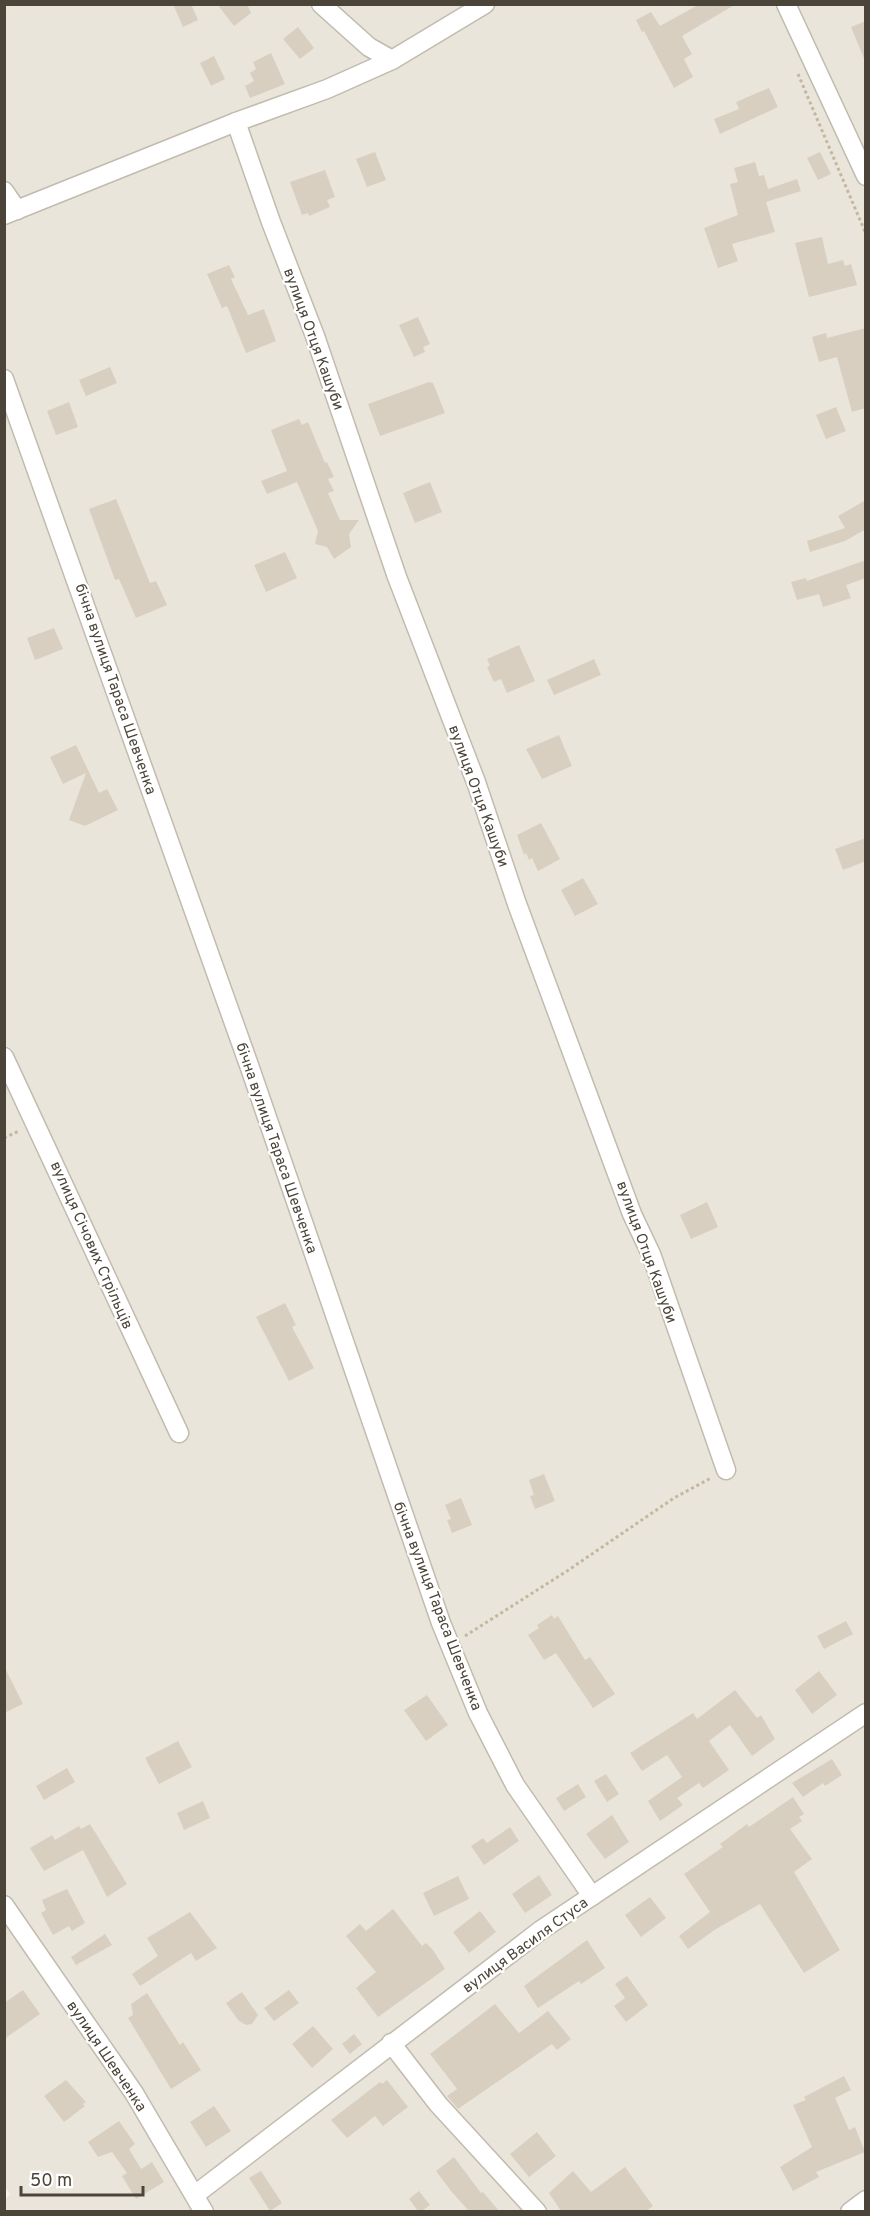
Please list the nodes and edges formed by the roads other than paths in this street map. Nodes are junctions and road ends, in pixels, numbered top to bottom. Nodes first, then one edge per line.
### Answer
1 (321, 4) edge
2 (485, 4) edge
3 (786, 4) edge
4 (392, 60) junction
5 (236, 122) junction
6 (866, 176) edge
7 (4, 191) edge
8 (11, 213) edge
9 (4, 379) edge
10 (4, 1057) edge
11 (179, 1433) dead end
12 (726, 1470) road end
13 (866, 1713) edge
14 (592, 1896) junction
15 (4, 1905) edge
16 (391, 2043) junction
17 (196, 2194) junction
18 (866, 2200) edge
19 (204, 2211) edge
20 (537, 2211) edge
21 (849, 2211) edge

1 - 4 street
2 - 4 street
3 - 6 street
4 - 5 street
5 - 8 street
5 - 12 street, вулиця Отця Кашуби
7 - 8 street
9 - 14 street, бічна вулиця Тараса Шевченка
10 - 11 street, вулиця Січових Стрільців
13 - 14 street, вулиця Василя Стуса
14 - 16 street, вулиця Василя Стуса
15 - 17 street, вулиця Шевченка
16 - 17 street, вулиця Василя Стуса
16 - 20 street
17 - 19 street, вулиця Шевченка
18 - 21 street

